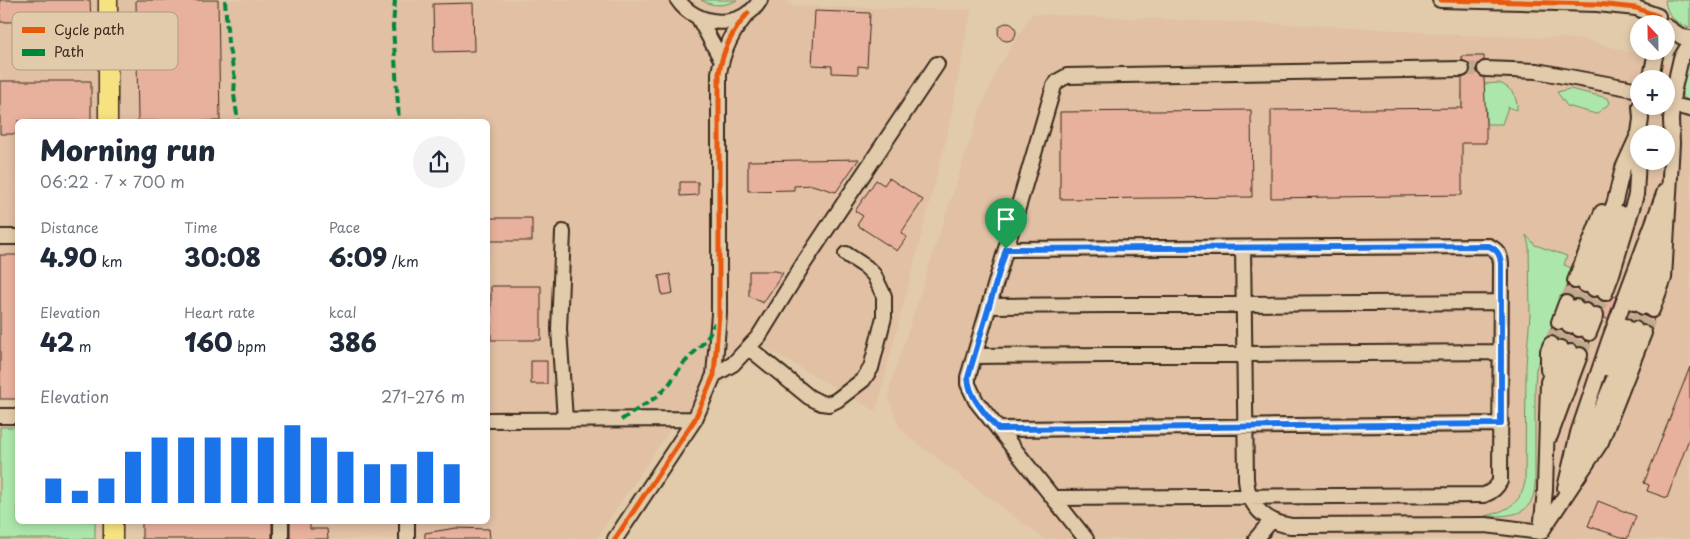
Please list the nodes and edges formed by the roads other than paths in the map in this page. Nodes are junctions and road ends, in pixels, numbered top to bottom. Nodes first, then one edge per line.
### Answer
1 (1440, 0) edge
2 (1654, 0) edge
3 (677, 1) edge
4 (757, 4) edge
5 (1649, 15) edge
6 (1660, 15) edge
7 (698, 18) junction
8 (1675, 32) edge
9 (1690, 38) edge
10 (1690, 43) edge
11 (721, 58) junction
12 (938, 64) dead end
13 (1462, 69) tunnel mouth
14 (1484, 69) tunnel mouth
15 (108, 70) edge
16 (1675, 72) edge
17 (1630, 87) edge
18 (1675, 106) edge
19 (1690, 109) edge
20 (1671, 115) edge
21 (108, 119) edge
22 (1639, 135) edge
23 (1670, 177) junction
24 (1668, 211) junction
25 (563, 232) dead end
26 (0, 237) edge
27 (15, 237) edge
28 (1243, 248) junction
29 (1006, 249) junction
30 (846, 254) dead end
31 (1501, 302) junction
32 (1244, 304) junction
33 (989, 306) junction
34 (1574, 328) joint
35 (749, 348) junction
36 (1566, 350) junction
37 (1501, 352) junction
38 (1244, 354) junction
39 (974, 356) junction
40 (714, 375) junction
41 (1547, 414) junction
42 (0, 416) edge
43 (15, 416) edge
44 (490, 420) edge
45 (564, 420) junction
46 (695, 420) junction
47 (1501, 424) junction
48 (1245, 426) junction
49 (998, 429) junction
50 (1578, 433) junction
51 (1546, 446) junction
52 (1564, 496) junction
53 (1249, 497) junction
54 (1054, 498) junction
55 (1271, 521) junction
56 (113, 524) edge
57 (281, 524) edge
58 (407, 524) edge
59 (1541, 535) edge
60 (114, 539) edge
61 (281, 539) edge
62 (408, 539) edge
63 (614, 539) edge
64 (1086, 539) edge
65 (1256, 539) edge

1 - 5 street
2 - 6 street
3 - 7 street
4 - 7 street
4 - 11 street
7 - 11 street
8 - 9 street
10 - 16 street
11 - 40 street
12 - 35 street
13 - 29 street
14 - 17 street
15 - 21 main road
18 - 19 street
20 - 23 street
22 - 22 street
23 - 24 street
23 - 50 street
24 - 24 street
25 - 45 street
26 - 27 street
28 - 29 street
28 - 31 street
28 - 32 street
29 - 33 street
30 - 35 street
31 - 32 street
31 - 37 street
32 - 33 street
32 - 38 street
33 - 39 street
34 - 34 street
35 - 40 street
36 - 41 street
36 - 41 street
36 - 51 street
37 - 38 street
37 - 47 street
38 - 39 street
38 - 48 street
39 - 49 street
40 - 46 street
41 - 51 street
42 - 43 street
44 - 45 street
45 - 46 street
46 - 63 street
47 - 48 street
47 - 53 street
48 - 49 street
48 - 53 street
49 - 54 street
50 - 52 street
50 - 52 street
51 - 59 street
52 - 59 street
53 - 54 street
53 - 55 street
54 - 64 street
55 - 59 street
55 - 65 street
56 - 60 main road
57 - 61 street
58 - 62 street

